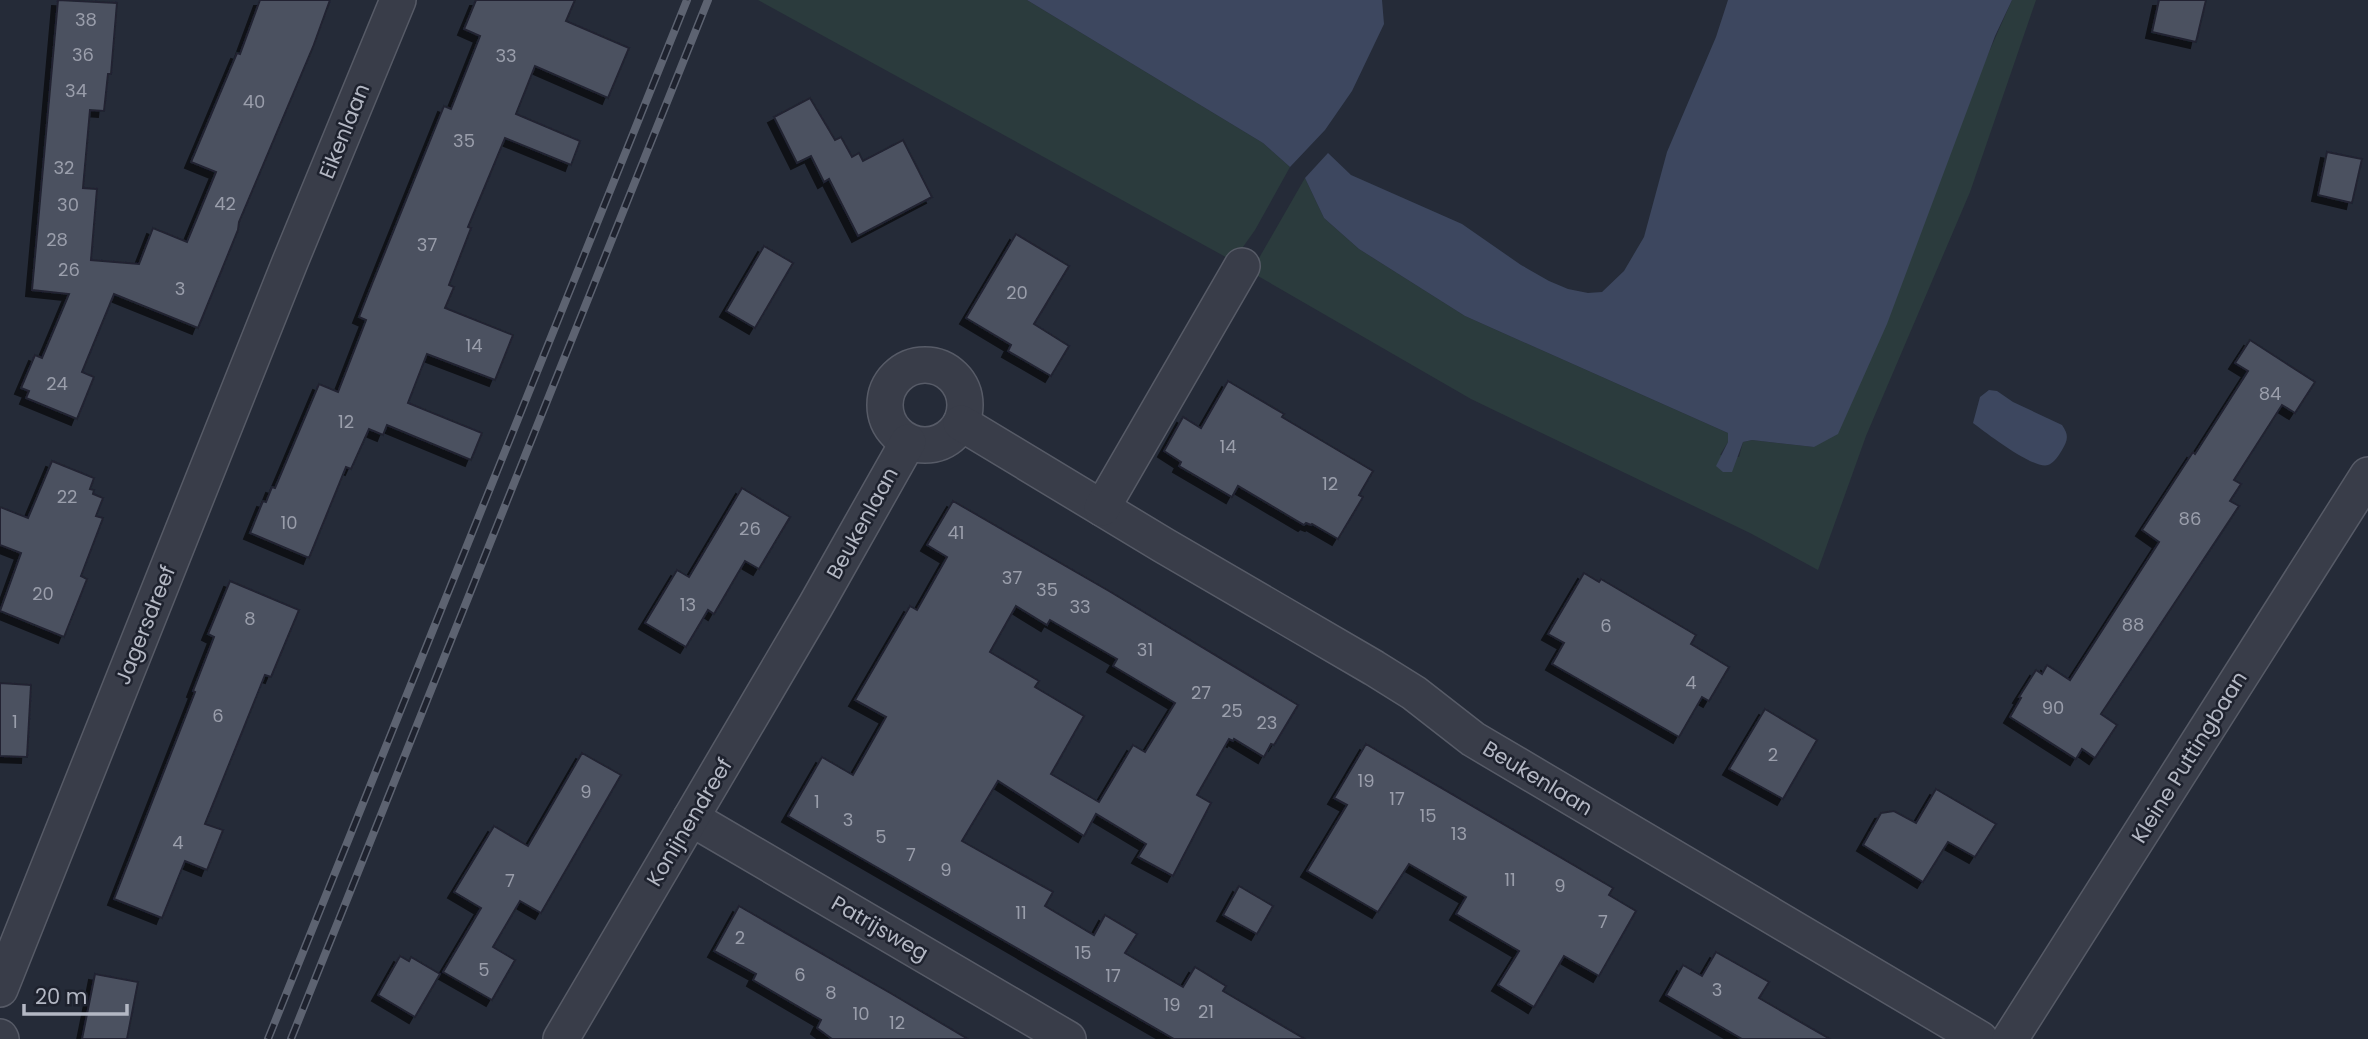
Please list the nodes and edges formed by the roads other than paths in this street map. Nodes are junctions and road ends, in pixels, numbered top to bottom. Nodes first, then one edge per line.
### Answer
1 (398, 0) edge
2 (290, 262) joint
3 (1242, 266) dead end
4 (961, 423) junction
5 (908, 442) junction
6 (2368, 475) edge
7 (1102, 508) junction
8 (816, 605) joint
9 (691, 818) junction
10 (0, 989) edge
11 (561, 1039) edge
12 (1068, 1039) edge
13 (1980, 1039) edge
14 (2010, 1039) edge

1 - 2 street, Eikenlaan
2 - 10 street, Jagersdreef
3 - 7 street
4 - 5 street, Beukenlaan
4 - 5 street, Beukenlaan
4 - 7 street, Beukenlaan
5 - 8 street, Beukenlaan
6 - 14 street, Kleine Puttingbaan
7 - 13 street, Beukenlaan
8 - 9 street, Konijnendreef
9 - 11 street, Konijnendreef
9 - 12 street, Patrijsweg

